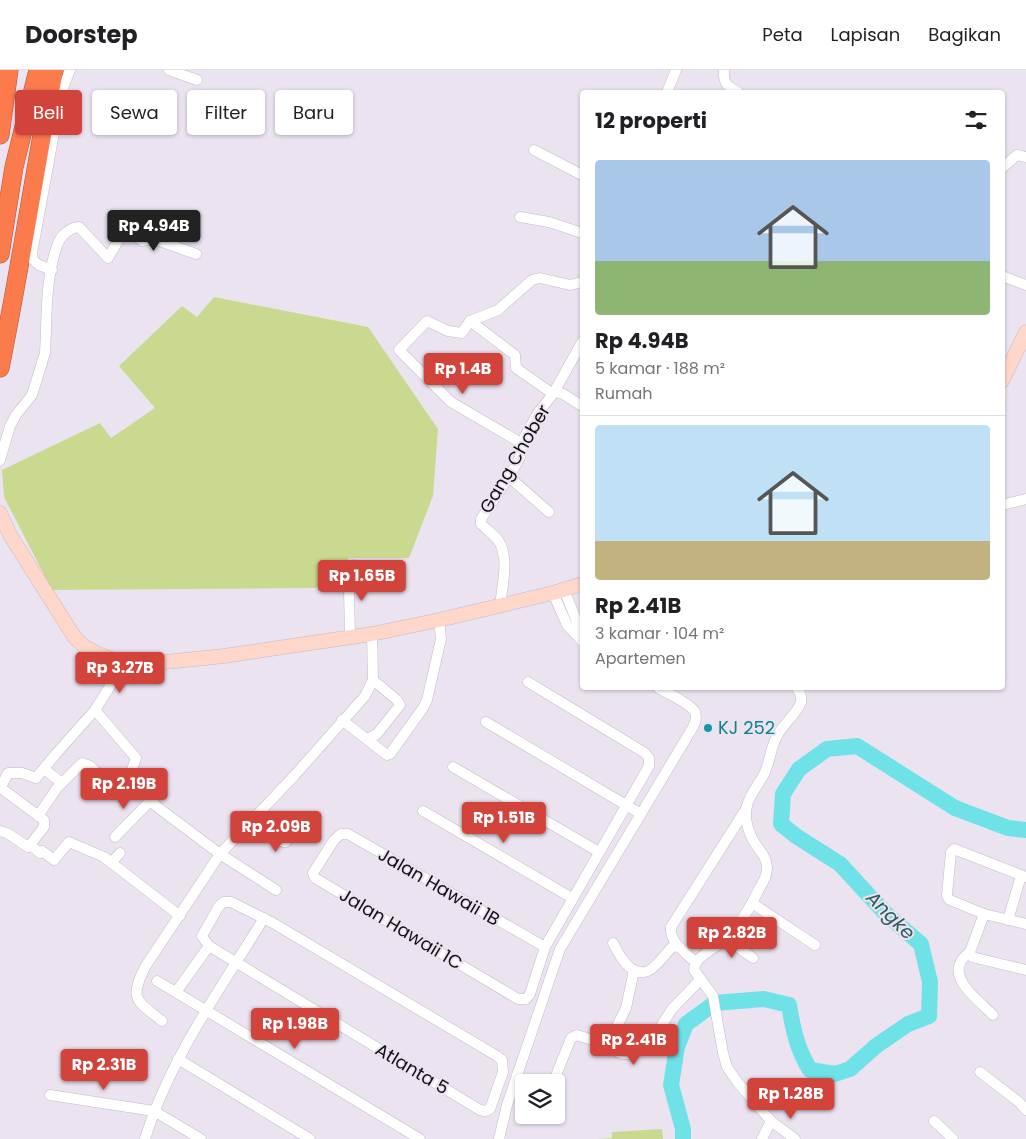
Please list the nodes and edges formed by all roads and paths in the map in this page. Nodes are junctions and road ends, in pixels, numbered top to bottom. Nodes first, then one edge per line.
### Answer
1 (9, 70) edge
2 (38, 70) edge
3 (54, 70) edge
4 (70, 70) edge
5 (169, 70) edge
6 (676, 70) edge
7 (724, 70) edge
8 (198, 80) dead end
9 (669, 90) edge
10 (734, 90) edge
11 (0, 135) edge
12 (534, 150) dead end
13 (1026, 157) edge
14 (1005, 165) edge
15 (580, 174) edge
16 (520, 217) dead end
17 (580, 232) edge
18 (0, 254) edge
19 (196, 254) dead end
20 (52, 270) junction
21 (1005, 277) edge
22 (580, 283) edge
23 (1026, 285) edge
24 (470, 321) junction
25 (1026, 332) edge
26 (580, 346) edge
27 (0, 368) edge
28 (1005, 375) edge
29 (554, 392) junction
30 (580, 405) edge
31 (523, 444) junction
32 (0, 460) edge
33 (509, 477) junction
34 (1026, 499) edge
35 (1005, 504) edge
36 (548, 512) dead end
37 (0, 513) edge
38 (5, 530) edge
39 (354, 565) dead end
40 (580, 585) edge
41 (559, 591) junction
42 (500, 606) junction
43 (439, 620) junction
44 (372, 634) junction
45 (350, 637) junction
46 (580, 638) edge
47 (124, 664) junction
48 (373, 680) junction
49 (528, 682) dead end
50 (661, 690) edge
51 (798, 690) edge
52 (95, 710) junction
53 (342, 720) junction
54 (486, 722) dead end
55 (367, 739) junction
56 (453, 767) dead end
57 (44, 769) junction
58 (134, 780) junction
59 (62, 783) junction
60 (0, 788) edge
61 (151, 800) junction
62 (746, 808) junction
63 (634, 809) junction
64 (423, 811) dead end
65 (38, 816) junction
66 (256, 816) junction
67 (298, 828) dead end
68 (0, 831) edge
69 (115, 837) dead end
70 (334, 840) joint
71 (30, 845) junction
72 (599, 852) junction
73 (120, 853) dead end
74 (220, 854) junction
75 (111, 863) junction
76 (1023, 876) edge
77 (276, 890) dead end
78 (572, 898) junction
79 (752, 903) junction
80 (984, 914) junction
81 (180, 916) junction
82 (264, 918) junction
83 (1008, 920) junction
84 (1026, 924) edge
85 (726, 939) junction
86 (614, 944) dead end
87 (815, 945) dead end
88 (209, 946) junction
89 (545, 947) junction
90 (679, 947) junction
91 (970, 952) junction
92 (753, 958) dead end
93 (696, 963) junction
94 (236, 964) junction
95 (634, 970) junction
96 (1026, 970) edge
97 (700, 980) junction
98 (157, 981) dead end
99 (176, 992) junction
100 (207, 1012) junction
101 (993, 1015) dead end
102 (162, 1021) dead end
103 (608, 1045) junction
104 (178, 1059) junction
105 (980, 1072) dead end
106 (556, 1074) edge
107 (50, 1095) dead end
108 (1026, 1110) edge
109 (154, 1111) junction
110 (771, 1121) junction
111 (934, 1121) dead end
112 (146, 1139) edge
113 (201, 1139) edge
114 (310, 1139) edge
115 (420, 1139) edge
116 (499, 1139) edge
117 (762, 1139) edge
118 (795, 1139) edge
119 (953, 1139) edge

1 - 11 highway
2 - 18 highway
3 - 27 highway
4 - 20 street
5 - 8 street
6 - 9 street
7 - 10 street
12 - 15 street
13 - 14 street
16 - 17 street
19 - 20 street
20 - 32 street
21 - 23 street
22 - 24 street
24 - 29 street
24 - 31 street
25 - 28 main road
26 - 29 street, Gang Chober
29 - 30 street
29 - 31 street, Gang Chober
31 - 33 street, Gang Chober
33 - 36 street
33 - 42 street, Gang Chober
34 - 35 street
37 - 38 main road
38 - 47 main road
39 - 45 street
40 - 41 main road
41 - 42 main road
41 - 46 street
42 - 43 main road
43 - 44 main road
43 - 55 street
44 - 45 main road
44 - 48 street
45 - 47 main road
47 - 52 street
48 - 53 street
48 - 55 street
49 - 63 street
50 - 63 street
51 - 62 street
52 - 57 street
52 - 58 street
53 - 55 street
53 - 66 street
54 - 63 street
56 - 72 street
57 - 59 street
57 - 60 street
58 - 59 street
58 - 61 street
59 - 65 street
60 - 65 street
61 - 69 street
61 - 74 street
62 - 79 street
62 - 90 street
63 - 72 street
63 - 116 street
64 - 78 street
65 - 71 street
66 - 67 street
66 - 74 street
68 - 71 street
70 - 89 street, Jalan Hawaii 1B
70 - 89 street, Jalan Hawaii 1C
71 - 75 street
72 - 78 street
73 - 75 street
74 - 77 street
74 - 81 street
75 - 81 street
76 - 80 street
76 - 83 street
78 - 89 street
79 - 85 street
79 - 87 street
80 - 83 street
80 - 91 street
81 - 102 street
82 - 88 street
82 - 94 street
82 - 94 street, Atlanta 5
83 - 84 street
85 - 92 street
85 - 93 street
86 - 95 street
88 - 94 street, Atlanta 5
88 - 99 street
90 - 93 street
90 - 95 street
91 - 96 street
91 - 101 street
93 - 97 street
94 - 100 street
95 - 103 street
97 - 103 street
97 - 110 street
98 - 99 street
99 - 100 street
100 - 104 street
100 - 115 street
103 - 106 street
104 - 109 street
104 - 114 street
105 - 108 street
107 - 109 street
109 - 112 street
109 - 113 street
110 - 117 street
110 - 118 street
111 - 119 street

